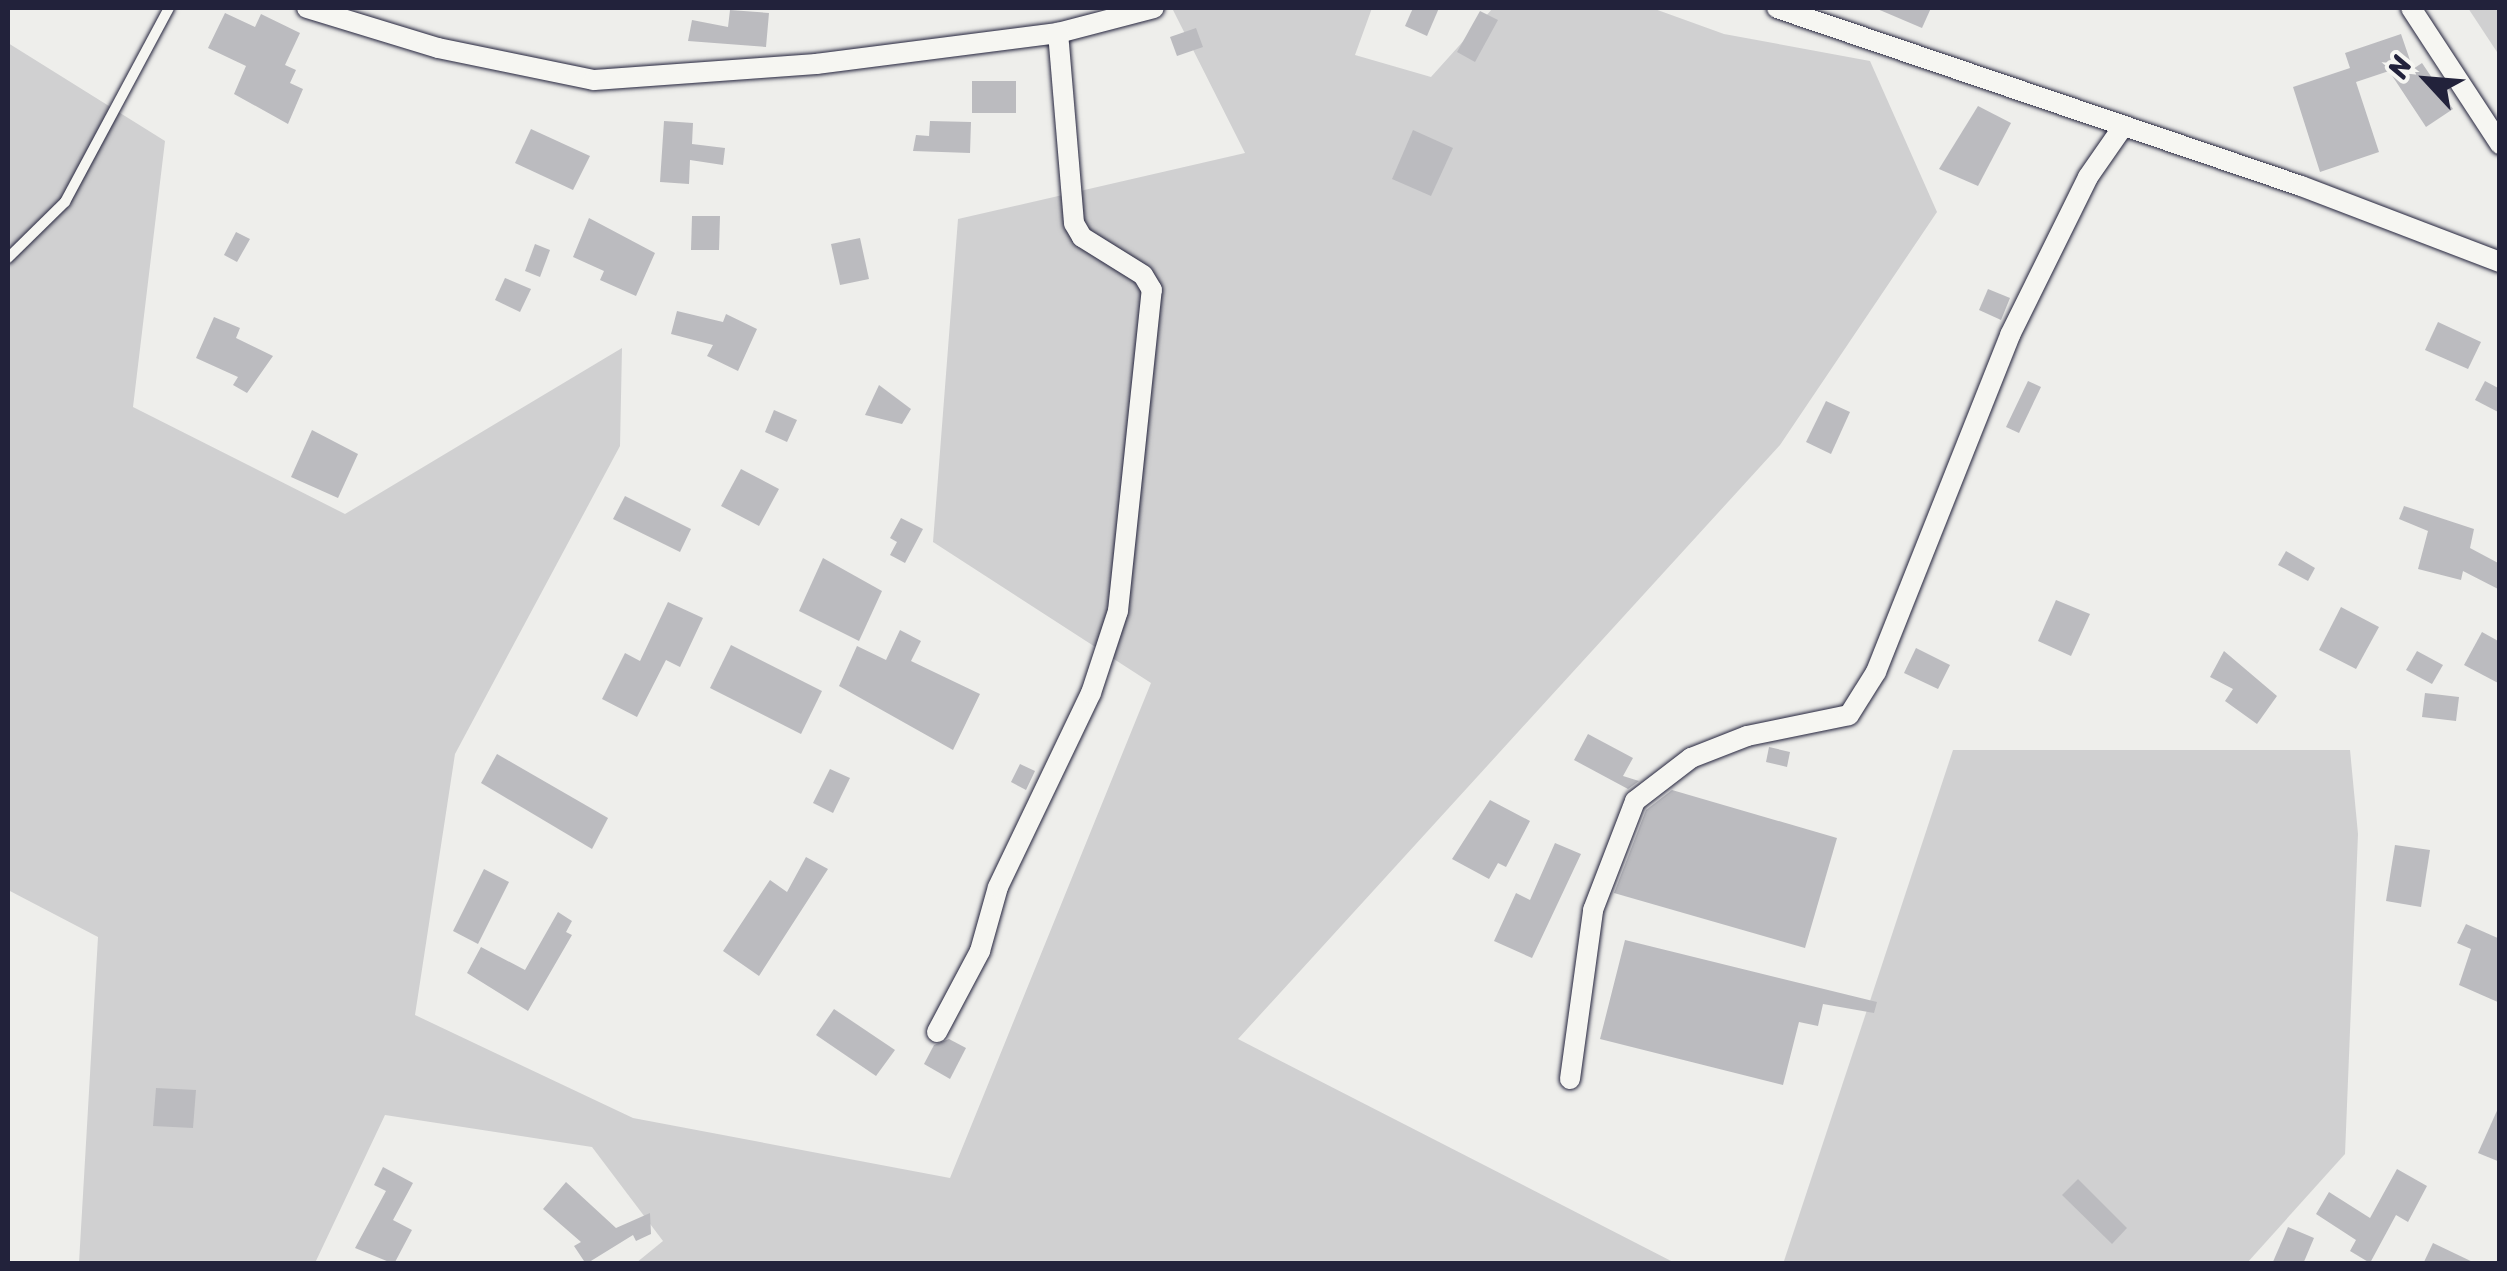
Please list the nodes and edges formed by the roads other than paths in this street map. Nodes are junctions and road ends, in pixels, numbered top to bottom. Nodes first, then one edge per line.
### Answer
1 (169, 8) edge
2 (307, 8) edge
3 (1154, 8) edge
4 (1778, 8) edge
5 (2411, 8) edge
6 (1058, 33) junction
7 (2122, 128) junction
8 (2500, 144) edge
9 (8, 258) edge
10 (2500, 262) edge
11 (937, 1032) dead end
12 (1570, 1079) dead end

1 - 9 lane
2 - 6 street
3 - 6 street
4 - 7 street
5 - 8 street
6 - 11 street
7 - 10 street
7 - 12 street

